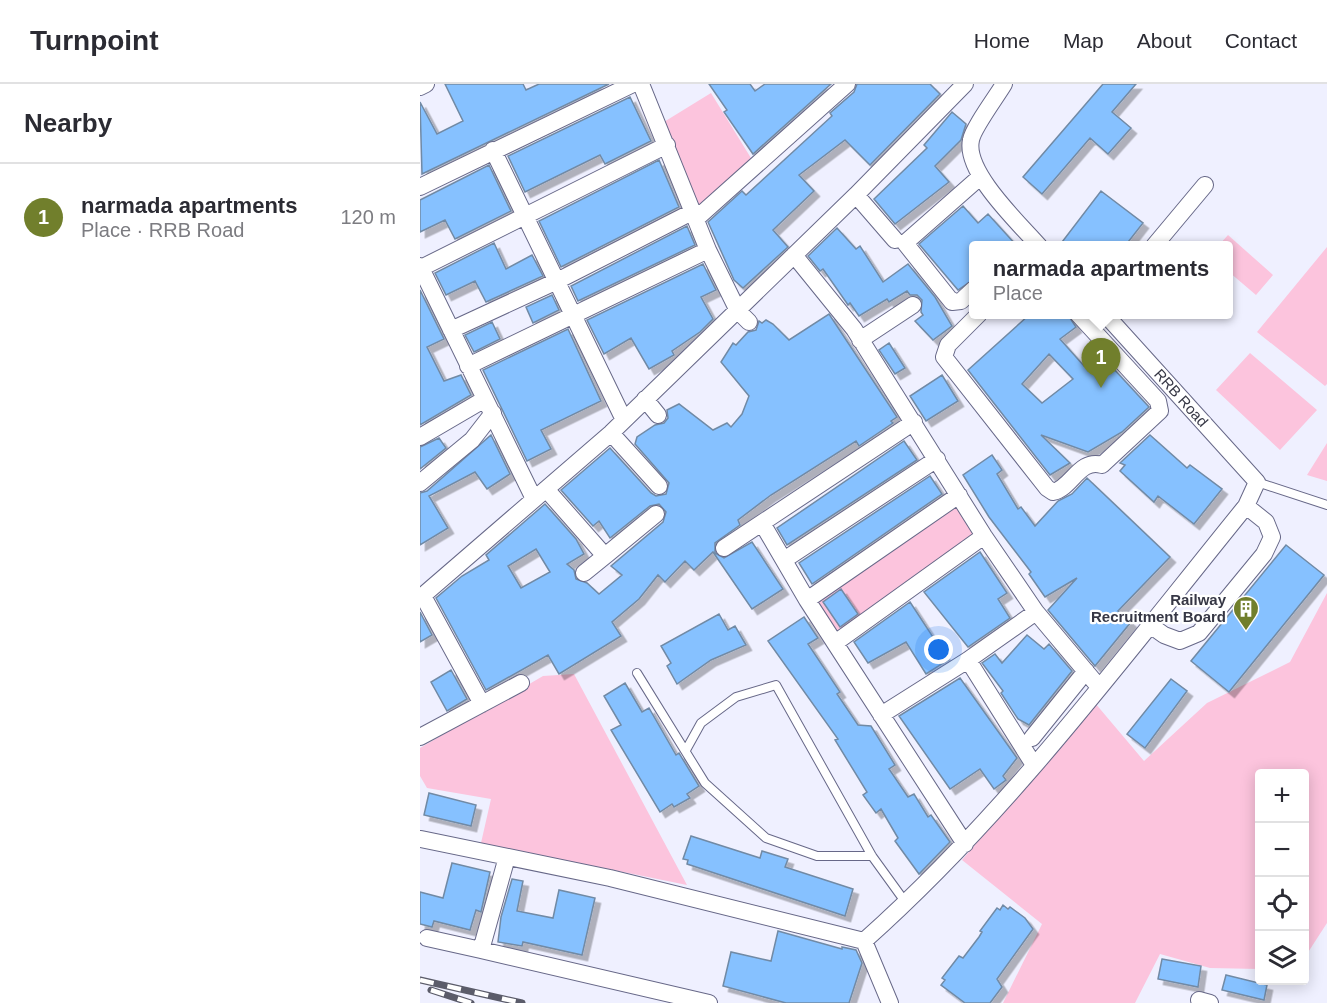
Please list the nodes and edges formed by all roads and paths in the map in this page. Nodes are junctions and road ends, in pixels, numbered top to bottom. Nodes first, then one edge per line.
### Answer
1 (426, 84) edge
2 (633, 84) edge
3 (641, 84) edge
4 (847, 84) edge
5 (1004, 84) edge
6 (420, 87) edge
7 (956, 87) edge
8 (667, 145) junction
9 (493, 150) junction
10 (980, 177) junction
11 (1205, 185) dead end
12 (420, 186) edge
13 (856, 195) junction
14 (525, 215) junction
15 (696, 215) junction
16 (895, 240) dead end
17 (1029, 241) edge
18 (1158, 241) edge
19 (708, 250) junction
20 (794, 255) junction
21 (421, 267) edge
22 (557, 281) junction
23 (969, 294) edge
24 (913, 304) dead end
25 (744, 316) junction
26 (575, 317) junction
27 (975, 319) edge
28 (1082, 319) edge
29 (1109, 319) edge
30 (451, 330) junction
31 (860, 340) junction
32 (468, 366) junction
33 (645, 399) junction
34 (489, 406) junction
35 (658, 415) dead end
36 (624, 420) junction
37 (914, 422) junction
38 (611, 433) junction
39 (420, 437) edge
40 (937, 459) junction
41 (1257, 482) junction
42 (420, 483) edge
43 (659, 486) dead end
44 (540, 494) junction
45 (959, 495) junction
46 (1327, 505) edge
47 (1246, 506) junction
48 (656, 514) dead end
49 (762, 523) junction
50 (984, 536) junction
51 (724, 548) dead end
52 (605, 556) junction
53 (784, 560) junction
54 (584, 573) dead end
55 (421, 597) edge
56 (807, 600) junction
57 (1036, 612) junction
58 (1150, 625) junction
59 (1044, 636) dead end
60 (835, 643) junction
61 (968, 660) junction
62 (637, 673) dead end
63 (1083, 674) junction
64 (521, 683) dead end
65 (1099, 687) junction
66 (482, 704) junction
67 (881, 715) junction
68 (420, 737) edge
69 (1032, 738) dead end
70 (686, 750) junction
71 (1034, 765) junction
72 (421, 839) edge
73 (965, 844) junction
74 (872, 856) junction
75 (507, 857) junction
76 (906, 903) junction
77 (427, 938) dead end
78 (864, 941) junction
79 (481, 950) junction
80 (709, 1003) edge
81 (890, 1003) edge

1 - 6 street
2 - 9 street
3 - 8 street
4 - 15 street
5 - 10 street
7 - 13 street
8 - 14 street
8 - 15 street
9 - 12 street
9 - 14 street
10 - 17 street
10 - 23 street
11 - 18 street
13 - 16 street
13 - 20 street
14 - 21 street
14 - 22 street
15 - 19 street
15 - 22 street
19 - 25 street
19 - 26 street
20 - 25 street
20 - 31 street
21 - 30 street
22 - 26 street
22 - 30 street
24 - 31 street
25 - 33 street
26 - 32 street
26 - 36 street
27 - 28 street
29 - 41 street, RRB Road
30 - 32 street
31 - 37 street
32 - 34 street
33 - 35 street
33 - 36 street
34 - 39 street
34 - 42 street
34 - 44 street
36 - 38 street
37 - 40 street
37 - 49 street
38 - 43 street
38 - 44 street
40 - 45 street
40 - 53 street
41 - 46 lane
41 - 47 street
44 - 52 street
44 - 55 street
45 - 50 street
45 - 56 street
47 - 58 street
47 - 58 street
48 - 52 street
49 - 51 street
49 - 53 street
50 - 57 street
50 - 60 street
52 - 54 street
53 - 56 street
55 - 66 street
56 - 60 street
57 - 61 street
57 - 63 street
58 - 65 street
59 - 63 street
60 - 67 street
61 - 67 street
61 - 71 street
62 - 70 lane
63 - 65 street
63 - 69 street
64 - 66 street
65 - 71 street
66 - 68 street
67 - 73 street
70 - 74 lane
70 - 74 lane
71 - 73 street
72 - 75 street
73 - 76 street
74 - 76 lane
75 - 78 street
75 - 79 street
76 - 78 street
77 - 79 street
78 - 81 street
79 - 80 street

